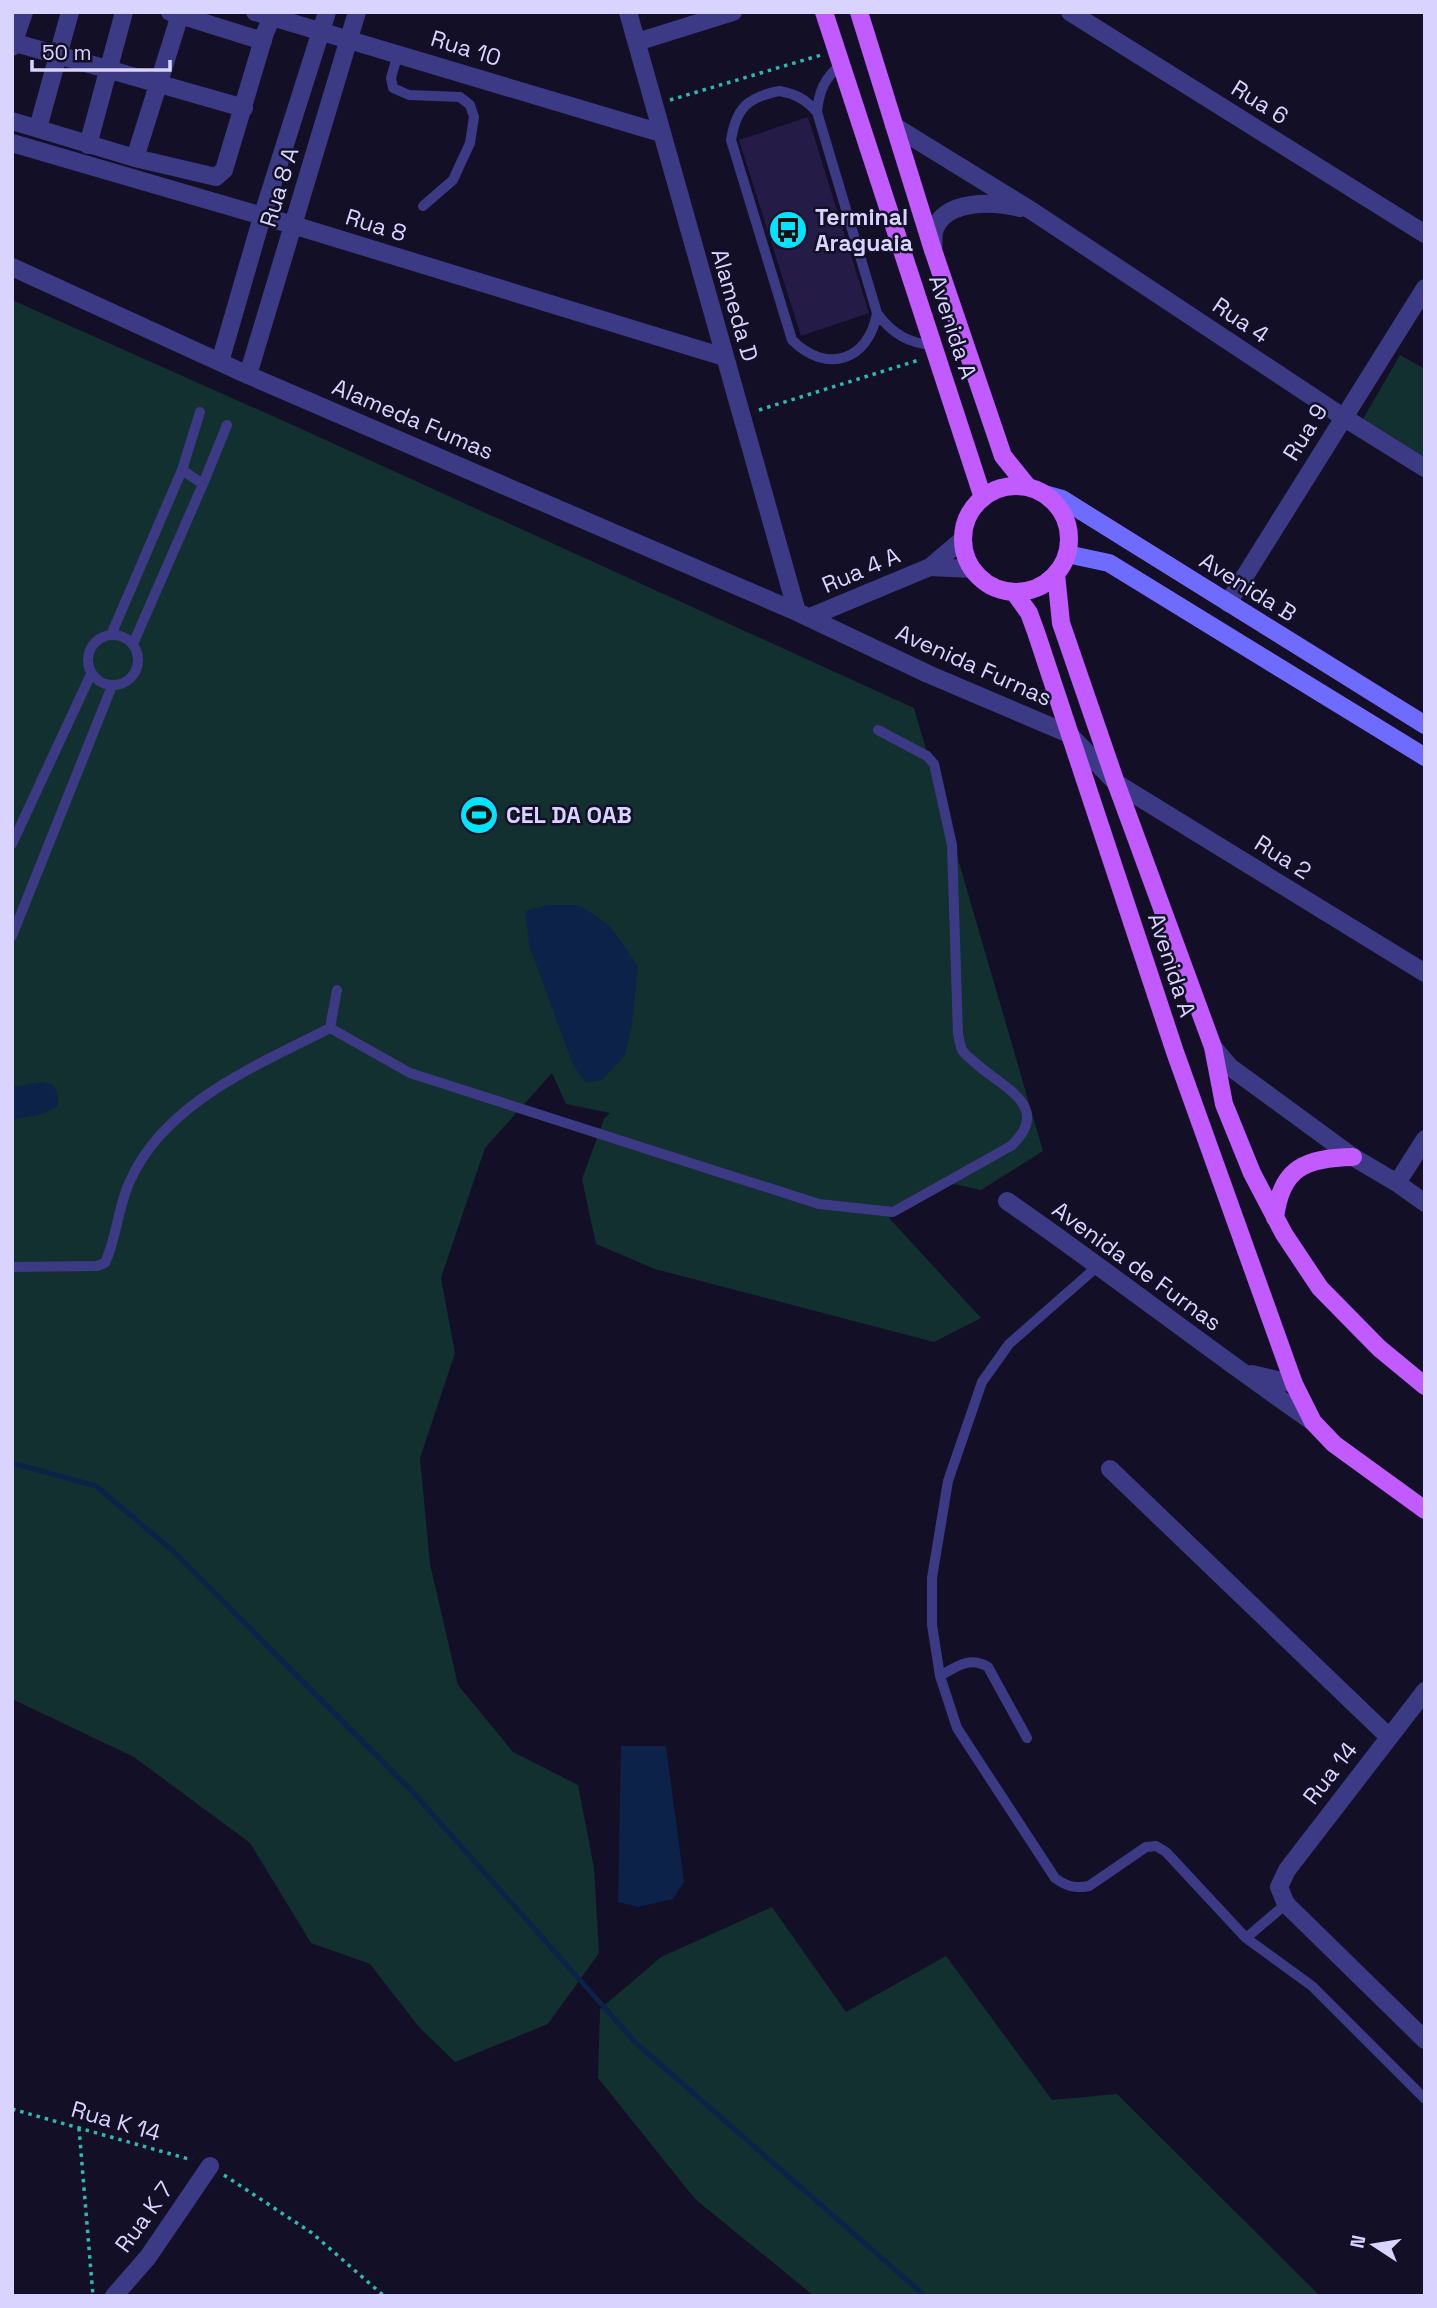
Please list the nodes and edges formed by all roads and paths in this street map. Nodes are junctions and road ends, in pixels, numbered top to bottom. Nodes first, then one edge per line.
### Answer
1 (24, 12) edge
2 (70, 12) edge
3 (124, 12) edge
4 (327, 12) edge
5 (357, 12) edge
6 (628, 12) edge
7 (733, 12) edge
8 (824, 12) edge
9 (859, 12) edge
10 (1070, 12) edge
11 (175, 14) edge
12 (264, 15) edge
13 (322, 32) junction
14 (349, 38) junction
15 (263, 41) junction
16 (637, 42) junction
17 (13, 44) edge
18 (398, 53) junction
19 (823, 54) dead end
20 (59, 55) junction
21 (841, 64) junction
22 (108, 70) junction
23 (159, 84) junction
24 (660, 103) dead end
25 (244, 108) junction
26 (817, 112) junction
27 (12, 121) edge
28 (894, 126) junction
29 (38, 128) junction
30 (661, 133) junction
31 (12, 143) edge
32 (88, 145) junction
33 (135, 158) junction
34 (423, 206) dead end
35 (1032, 211) junction
36 (262, 218) junction
37 (293, 225) junction
38 (1425, 234) edge
39 (933, 250) junction
40 (12, 267) edge
41 (1425, 288) edge
42 (877, 313) junction
43 (933, 345) junction
44 (724, 357) junction
45 (921, 360) dead end
46 (220, 362) junction
47 (248, 375) junction
48 (756, 411) dead end
49 (200, 412) dead end
50 (1343, 417) junction
51 (227, 425) dead end
52 (1425, 468) edge
53 (182, 470) junction
54 (202, 484) junction
55 (1036, 491) junction
56 (983, 498) junction
57 (963, 538) junction
58 (1067, 554) junction
59 (930, 567) junction
60 (972, 569) junction
61 (1056, 574) junction
62 (1014, 592) junction
63 (1228, 603) junction
64 (804, 614) junction
65 (111, 635) junction
66 (133, 644) junction
67 (91, 674) junction
68 (112, 686) junction
69 (1425, 725) edge
70 (878, 730) dead end
71 (1069, 734) junction
72 (1425, 757) edge
73 (1116, 783) junction
74 (12, 844) edge
75 (12, 936) edge
76 (1425, 973) edge
77 (337, 990) dead end
78 (330, 1028) junction
79 (1213, 1048) junction
80 (1425, 1139) edge
81 (1353, 1157) junction
82 (1397, 1183) junction
83 (1007, 1202) dead end
84 (1425, 1203) edge
85 (1275, 1218) junction
86 (1099, 1265) junction
87 (12, 1267) edge
88 (1284, 1353) joint
89 (1238, 1370) junction
90 (1294, 1384) junction
91 (1425, 1386) edge
92 (1313, 1422) junction
93 (1110, 1469) dead end
94 (1425, 1510) edge
95 (940, 1676) junction
96 (1425, 1691) edge
97 (1388, 1737) junction
98 (1027, 1738) dead end
99 (1286, 1904) junction
100 (1246, 1938) junction
101 (1425, 2040) edge
102 (1425, 2099) edge
103 (12, 2109) edge
104 (79, 2128) junction
105 (210, 2165) junction
106 (93, 2296) edge
107 (114, 2296) edge
108 (384, 2296) edge

1 - 17 street
2 - 20 street
3 - 22 street
4 - 13 street, Rua 8 A
5 - 14 street, Rua 8 A
6 - 16 street, Alameda D
7 - 16 street
8 - 21 main road, Avenida A
9 - 28 main road, Avenida A
10 - 38 street, Rua 6
11 - 15 street
11 - 23 street
12 - 13 street, Rua 10
12 - 15 street
13 - 14 street, Rua 10
13 - 36 street, Rua 8 A
14 - 18 street, Rua 10
14 - 37 street, Rua 8 A
15 - 25 street
16 - 30 street, Alameda D
17 - 20 street
18 - 30 street, Rua 10
18 - 34 lane
19 - 24 path
20 - 22 street
20 - 29 street
21 - 26 lane
21 - 43 main road, Avenida A
22 - 23 street
22 - 32 street
23 - 25 street
23 - 33 street
25 - 33 street
26 - 42 lane
26 - 42 lane
27 - 29 street
28 - 35 street, Rua 4
28 - 39 main road, Avenida A
29 - 32 street
30 - 44 street, Alameda D
31 - 36 street, Rua 8
32 - 33 street
35 - 39 street, Rua 4
35 - 50 street, Rua 4
36 - 37 street, Rua 8
36 - 46 street, Rua 8 A
37 - 44 street, Rua 8
37 - 47 street, Rua 8 A
39 - 55 main road, Avenida A
40 - 46 street, Alameda Fumas
41 - 50 street, Rua 9
42 - 43 lane
43 - 56 main road, Avenida A
44 - 64 street, Alameda D
45 - 48 path
46 - 47 street, Alameda Fumas
47 - 64 street, Alameda Fumas
49 - 53 lane
50 - 52 street, Rua 4
50 - 63 street, Rua 9
51 - 54 lane
53 - 54 lane
53 - 65 lane
54 - 66 lane
55 - 56 main road
55 - 58 main road
55 - 63 street, Avenida B
56 - 57 main road
57 - 59 street, Rua 4 A
57 - 60 main road
58 - 61 main road
58 - 72 street
59 - 60 street, Rua 4 A
59 - 64 street, Rua 4 A
60 - 62 main road
61 - 62 main road
61 - 73 main road, Avenida A
62 - 71 main road, Avenida A
63 - 69 street, Avenida B
64 - 71 street, Avenida Furnas
65 - 66 lane
65 - 67 lane
66 - 68 lane
67 - 68 lane
67 - 74 lane
68 - 75 lane
70 - 78 lane
71 - 73 street, Avenida Furnas
71 - 88 main road, Avenida A
73 - 76 street, Rua 2
73 - 79 main road, Avenida A
77 - 78 lane
78 - 87 lane
79 - 81 street, Avenida A
79 - 85 main road
80 - 82 street
81 - 82 street, Avenida A
81 - 85 main road
82 - 84 street, Avenida A
83 - 86 street, Avenida de Furnas
85 - 91 main road
86 - 89 street, Avenida de Furnas
86 - 95 lane
88 - 90 main road, Avenida de Furnas
89 - 90 street, Avenida de Furnas
89 - 92 street, Avenida de Furnas
90 - 92 main road, Avenida de Furnas
92 - 94 main road, Avenida de Furnas
93 - 97 street
95 - 98 lane
95 - 100 lane
96 - 97 street, Rua 14
97 - 99 street, Rua 14
99 - 100 lane
99 - 101 street
100 - 102 lane
103 - 104 path, Rua K 14
104 - 105 path, Rua K 14
104 - 106 path
105 - 107 street, Rua K 7
105 - 108 path, Rua K 14

